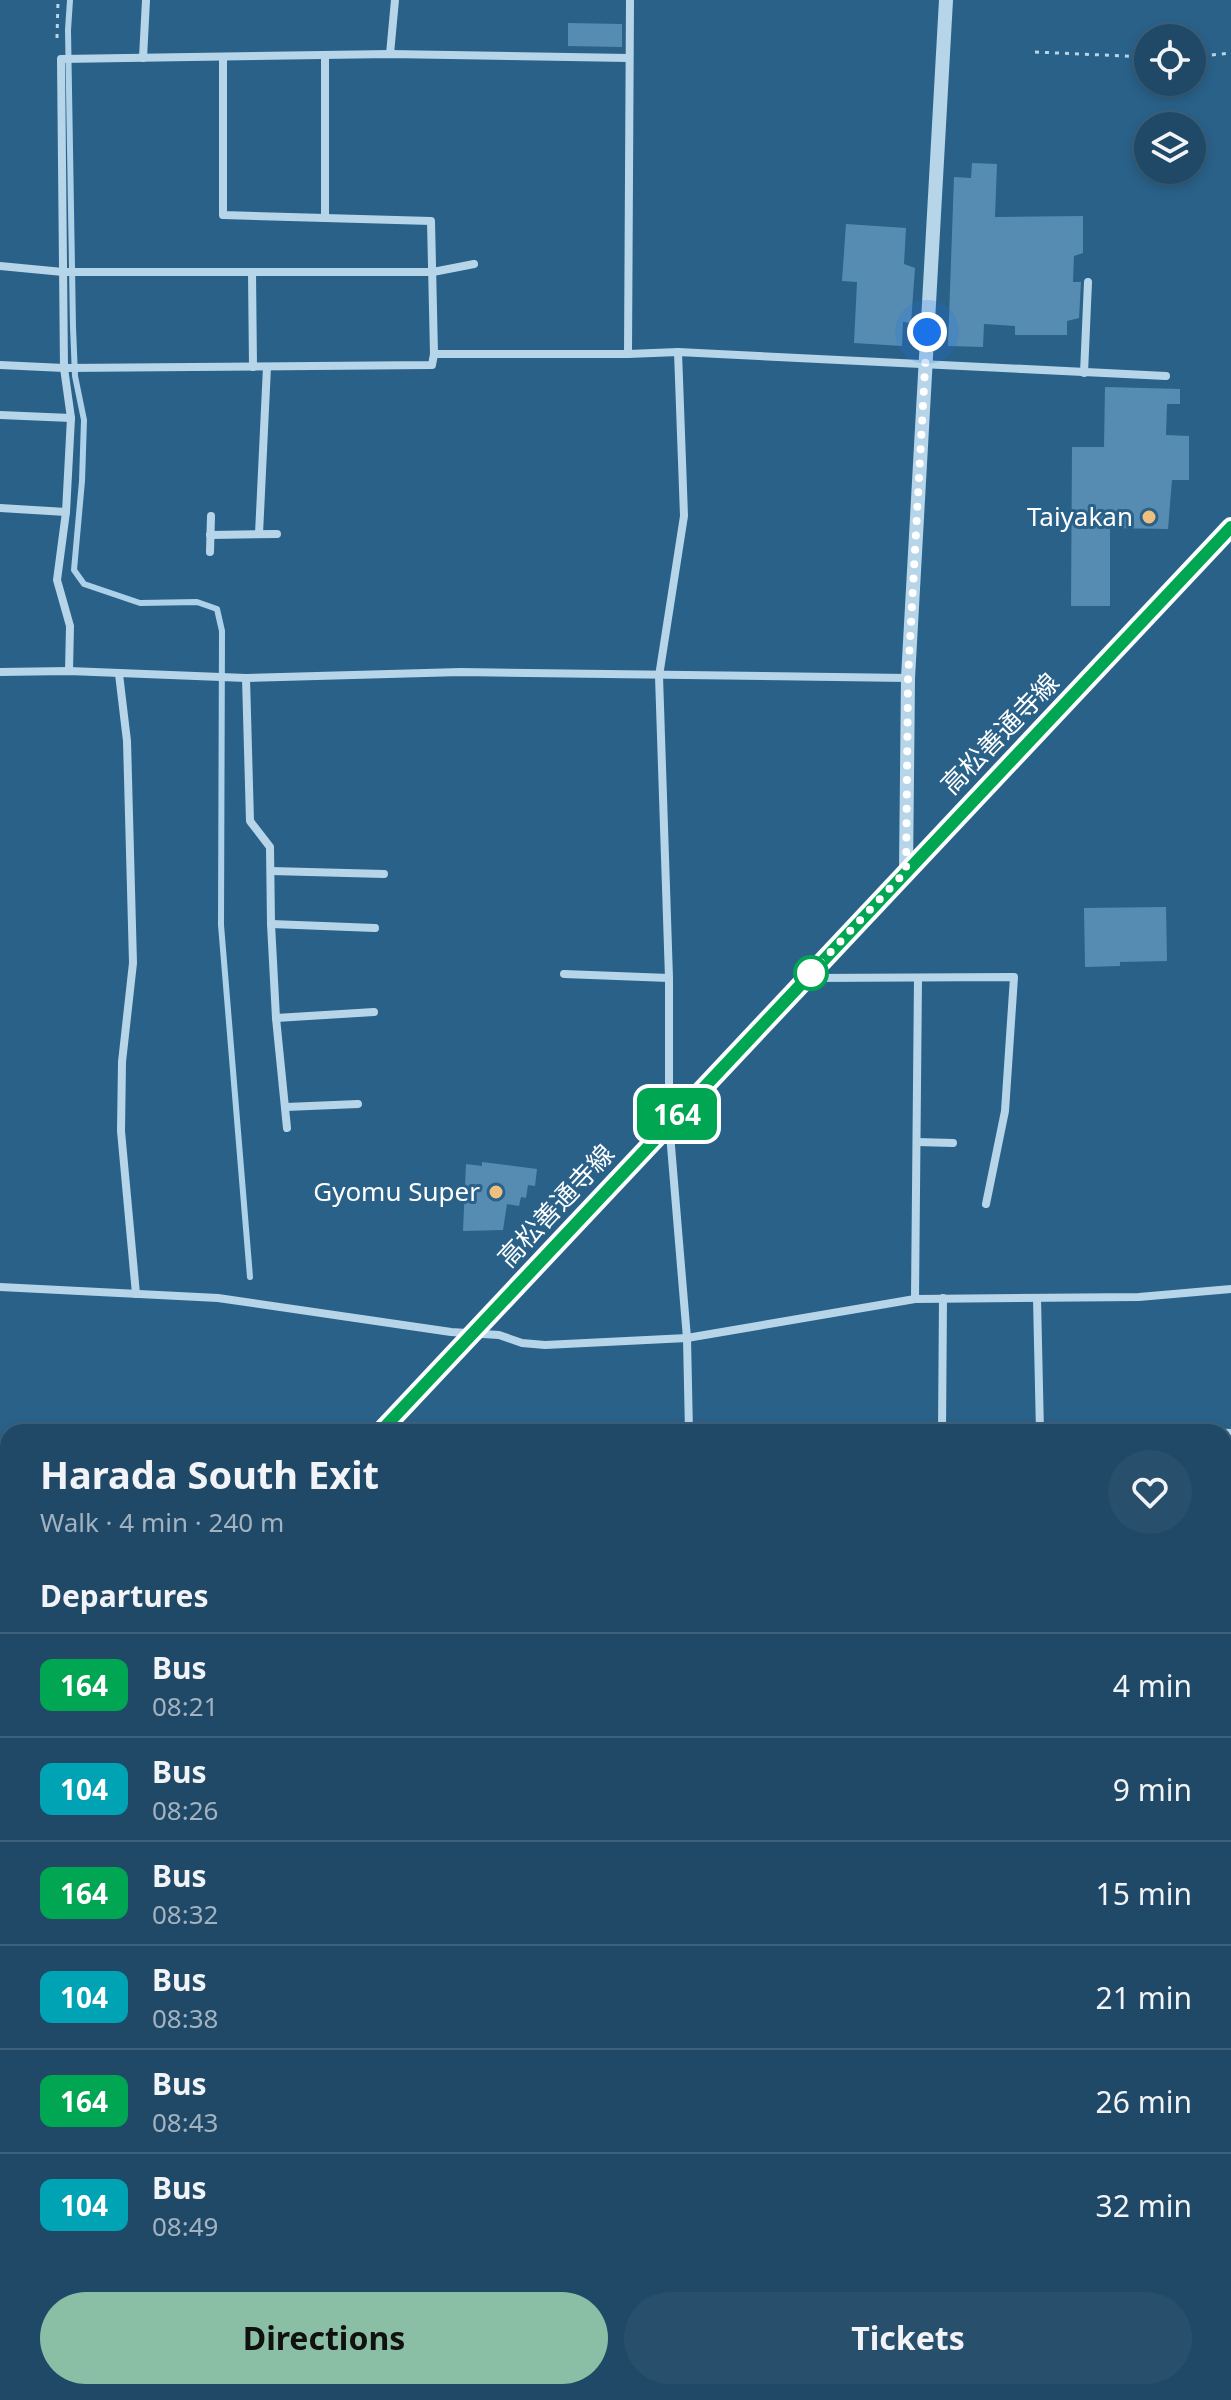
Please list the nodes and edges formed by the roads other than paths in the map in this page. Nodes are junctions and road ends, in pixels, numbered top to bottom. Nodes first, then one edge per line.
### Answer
1 (146, 0) edge
2 (395, 0) edge
3 (630, 0) edge
4 (946, 0) edge
5 (390, 54) junction
6 (325, 56) junction
7 (223, 57) junction
8 (143, 58) junction
9 (629, 58) junction
10 (325, 218) junction
11 (474, 264) dead end
12 (0, 266) edge
13 (63, 272) junction
14 (252, 272) junction
15 (433, 272) junction
16 (1088, 282) dead end
17 (678, 352) junction
18 (434, 354) junction
19 (628, 354) junction
20 (925, 362) junction
21 (0, 365) edge
22 (253, 367) junction
23 (267, 367) junction
24 (64, 368) junction
25 (1084, 373) junction
26 (1166, 376) dead end
27 (0, 415) edge
28 (71, 418) junction
29 (0, 508) edge
30 (66, 512) junction
31 (211, 516) dead end
32 (1231, 527) edge
33 (259, 534) junction
34 (277, 534) dead end
35 (210, 535) junction
36 (210, 552) dead end
37 (69, 671) junction
38 (0, 672) edge
39 (119, 674) junction
40 (659, 676) junction
41 (246, 678) junction
42 (908, 678) junction
43 (271, 871) junction
44 (906, 871) junction
45 (384, 874) dead end
46 (271, 924) junction
47 (375, 928) dead end
48 (564, 974) dead end
49 (669, 978) junction
50 (806, 978) junction
51 (918, 978) junction
52 (374, 1012) dead end
53 (276, 1018) junction
54 (358, 1104) dead end
55 (286, 1107) junction
56 (669, 1122) junction
57 (287, 1128) dead end
58 (917, 1142) junction
59 (953, 1143) dead end
60 (986, 1204) dead end
61 (0, 1287) edge
62 (1231, 1289) edge
63 (136, 1294) junction
64 (943, 1298) junction
65 (1037, 1298) junction
66 (915, 1299) junction
67 (472, 1332) junction
68 (687, 1338) junction
69 (387, 1424) edge
70 (689, 1424) edge
71 (942, 1424) edge
72 (1040, 1424) edge

1 - 8 street
2 - 5 street
3 - 9 street
4 - 20 street
5 - 6 street
5 - 9 street
6 - 7 street
6 - 10 street
7 - 8 street
7 - 10 street
8 - 13 street
9 - 19 street
10 - 15 street
11 - 15 street
12 - 13 street
13 - 14 street
13 - 24 street
14 - 15 street
14 - 22 street
15 - 18 street
16 - 25 street
17 - 19 street
17 - 20 street
17 - 40 street
18 - 19 street
18 - 23 street
20 - 25 street
20 - 42 street
21 - 24 street
22 - 23 street
22 - 24 street
23 - 33 street
24 - 28 street
25 - 26 street
27 - 28 street
28 - 30 street
29 - 30 street
30 - 37 street
31 - 35 street
32 - 44 main road, 高松善通寺線
33 - 34 street
33 - 35 street
35 - 36 street
37 - 38 street
37 - 39 street
39 - 41 street
39 - 63 street
40 - 41 street
40 - 42 street
40 - 49 street
41 - 43 street
42 - 44 street
43 - 45 street
43 - 46 street
44 - 50 main road, 高松善通寺線
46 - 47 street
46 - 53 street
48 - 49 street
49 - 56 street
50 - 51 street
50 - 56 main road, 高松善通寺線
51 - 58 street
51 - 60 street
52 - 53 street
53 - 55 street
54 - 55 street
55 - 57 street
56 - 67 main road, 高松善通寺線
56 - 68 street
58 - 59 street
58 - 66 street
61 - 63 street
62 - 65 street
63 - 67 street
64 - 65 street
64 - 66 street
64 - 71 street
65 - 72 street
66 - 68 street
67 - 68 street
67 - 69 main road, 高松善通寺線
68 - 70 street

